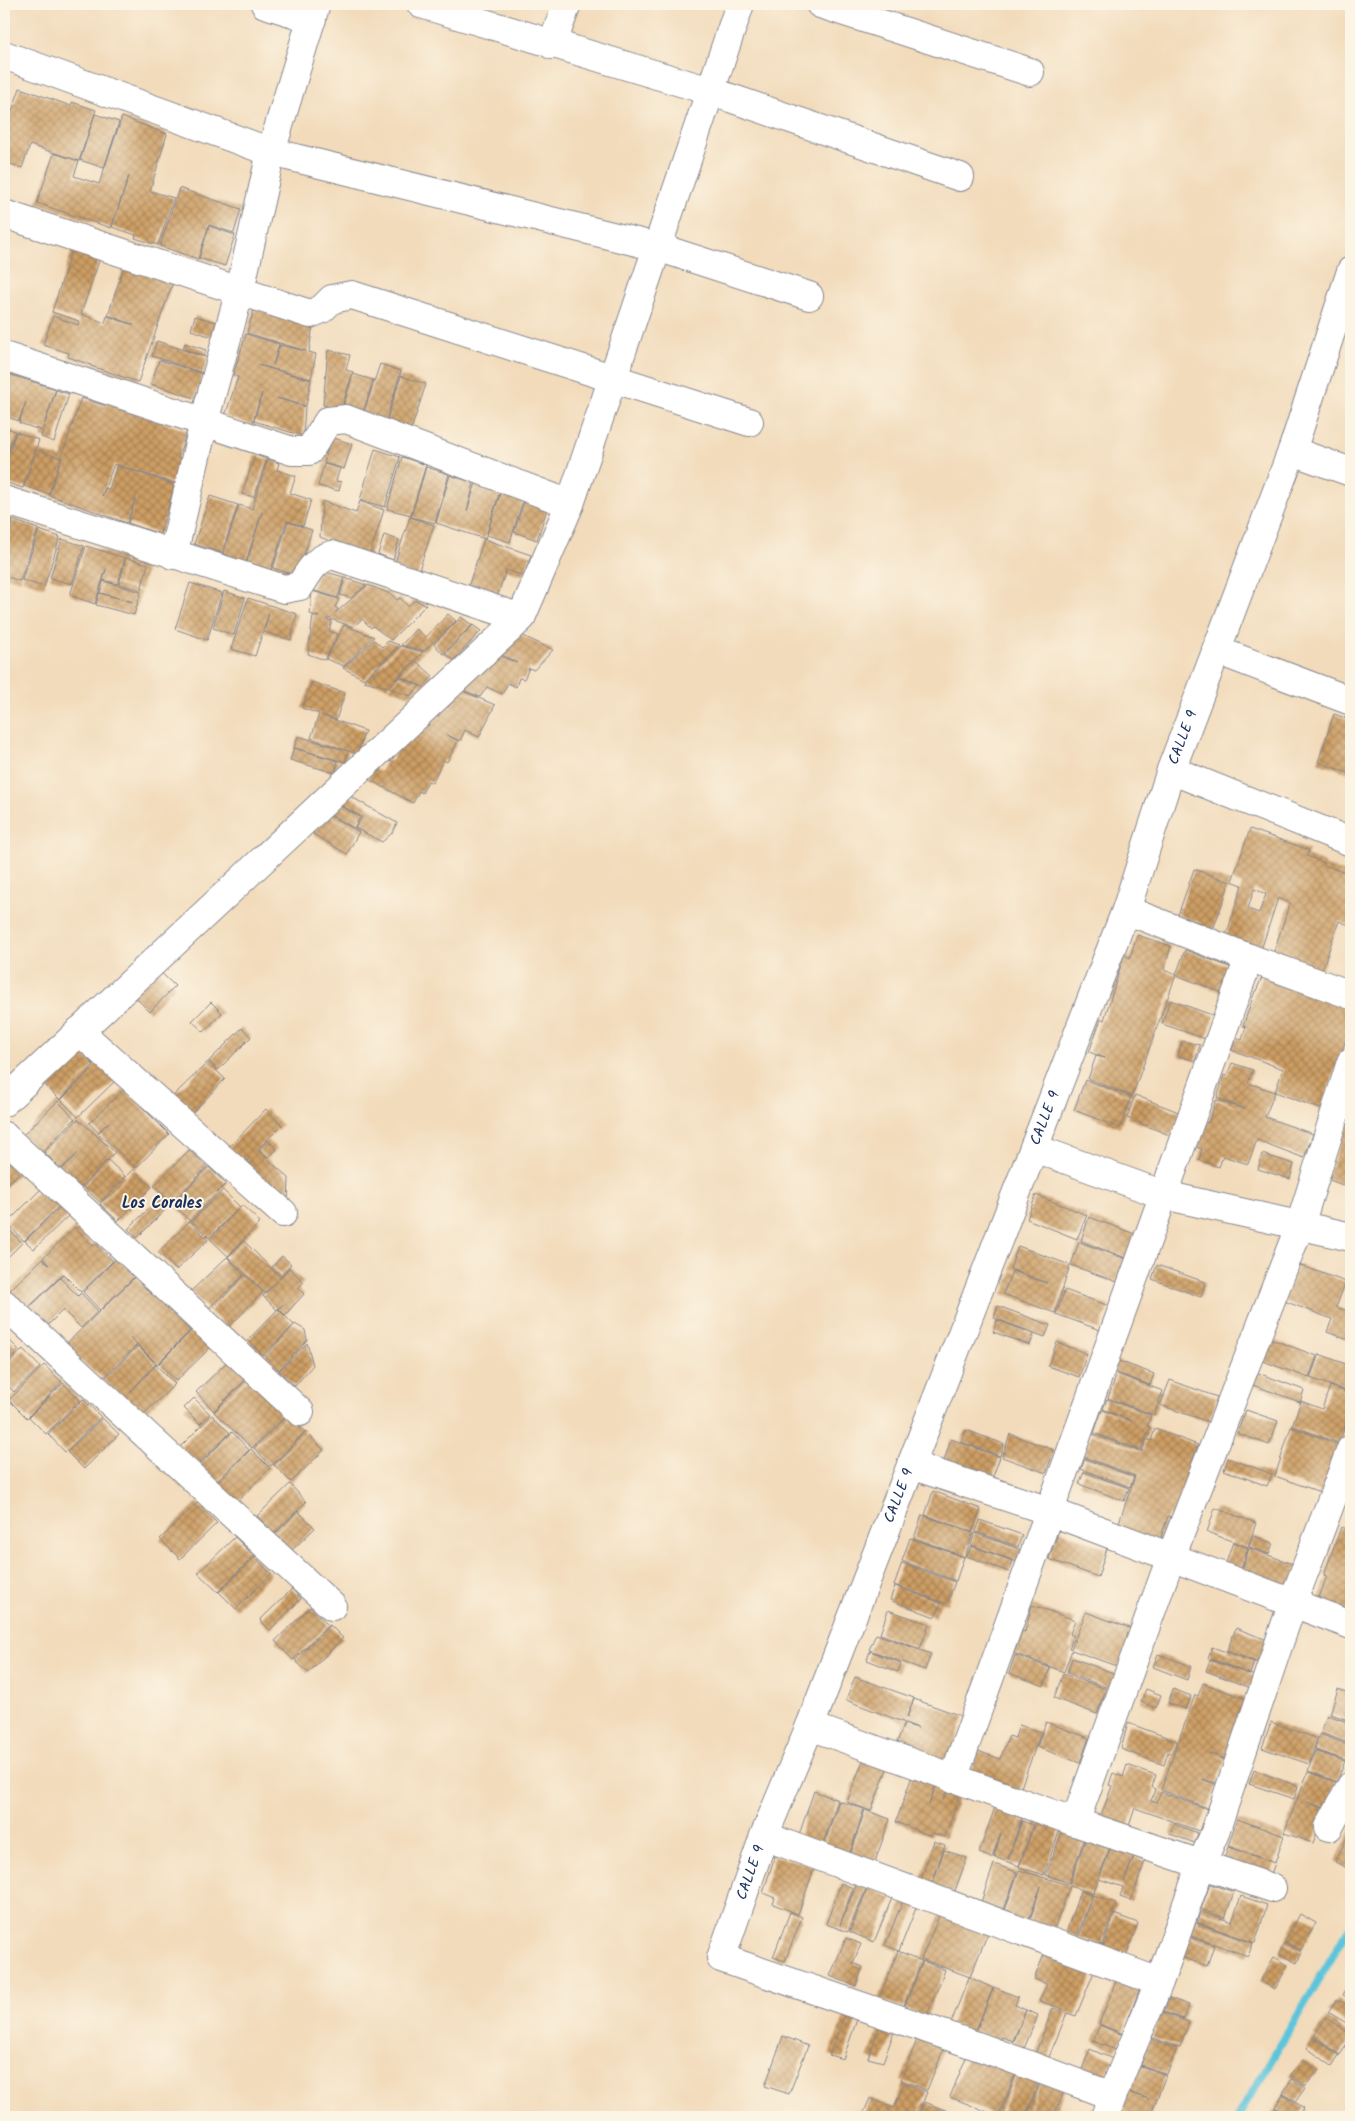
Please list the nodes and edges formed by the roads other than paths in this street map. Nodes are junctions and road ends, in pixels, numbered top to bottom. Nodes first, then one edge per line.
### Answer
1 (265, 4) edge
2 (421, 4) edge
3 (567, 4) edge
4 (740, 4) edge
5 (820, 4) edge
6 (314, 11) edge
7 (552, 45) junction
8 (4, 55) edge
9 (1030, 72) dead end
10 (710, 91) junction
11 (271, 152) junction
12 (960, 177) dead end
13 (4, 214) edge
14 (657, 246) junction
15 (1351, 271) edge
16 (240, 290) junction
17 (809, 296) dead end
18 (4, 356) edge
19 (612, 378) junction
20 (204, 422) junction
21 (749, 422) dead end
22 (1292, 451) junction
23 (1351, 472) edge
24 (4, 500) edge
25 (570, 504) junction
26 (173, 555) junction
27 (521, 618) junction
28 (1216, 650) junction
29 (1350, 698) edge
30 (1172, 770) junction
31 (1351, 842) edge
32 (1126, 910) junction
33 (1249, 958) junction
34 (1351, 995) edge
35 (80, 1031) junction
36 (1351, 1062) edge
37 (4, 1102) edge
38 (4, 1136) edge
39 (1034, 1148) junction
40 (1164, 1195) junction
41 (283, 1213) dead end
42 (1300, 1226) junction
43 (1351, 1237) edge
44 (4, 1304) edge
45 (300, 1412) dead end
46 (1351, 1449) edge
47 (912, 1465) junction
48 (1049, 1511) junction
49 (1171, 1557) junction
50 (1294, 1602) junction
51 (332, 1606) dead end
52 (1351, 1625) edge
53 (810, 1726) junction
54 (953, 1779) junction
55 (1351, 1786) edge
56 (1075, 1822) junction
57 (1329, 1827) dead end
58 (764, 1836) junction
59 (1201, 1863) junction
60 (1272, 1888) dead end
61 (1159, 1982) junction
62 (1108, 2106) edge

1 - 6 street
2 - 7 street
3 - 7 street
4 - 10 street
5 - 9 street
6 - 11 street
7 - 10 street
8 - 11 street
10 - 12 street
10 - 14 street
11 - 14 street
11 - 16 street
13 - 16 street
14 - 17 street
14 - 19 street
15 - 22 street, CALLE 9
16 - 19 street
16 - 20 street
18 - 20 street
19 - 21 street
19 - 25 street
20 - 25 street
20 - 26 street
22 - 23 street
22 - 28 street, CALLE 9
24 - 26 street
25 - 27 street
26 - 27 street
27 - 35 street
28 - 29 street
28 - 30 street, CALLE 9
30 - 31 street
30 - 32 street, CALLE 9
32 - 33 street
32 - 39 street, CALLE 9
33 - 34 street
33 - 40 street
35 - 37 street
35 - 41 street
36 - 42 street
38 - 45 street
39 - 40 street
39 - 47 street, CALLE 9
40 - 42 street
40 - 48 street
42 - 43 street
42 - 49 street
44 - 51 street
46 - 50 street
47 - 48 street
47 - 53 street, CALLE 9
48 - 49 street
48 - 54 street
49 - 50 street
49 - 56 street
50 - 52 street
50 - 59 street
53 - 54 street
53 - 58 street, CALLE 9
54 - 56 street
55 - 57 street
56 - 59 street
58 - 61 street
58 - 62 street, CALLE 9
59 - 60 street
59 - 61 street
61 - 62 street

